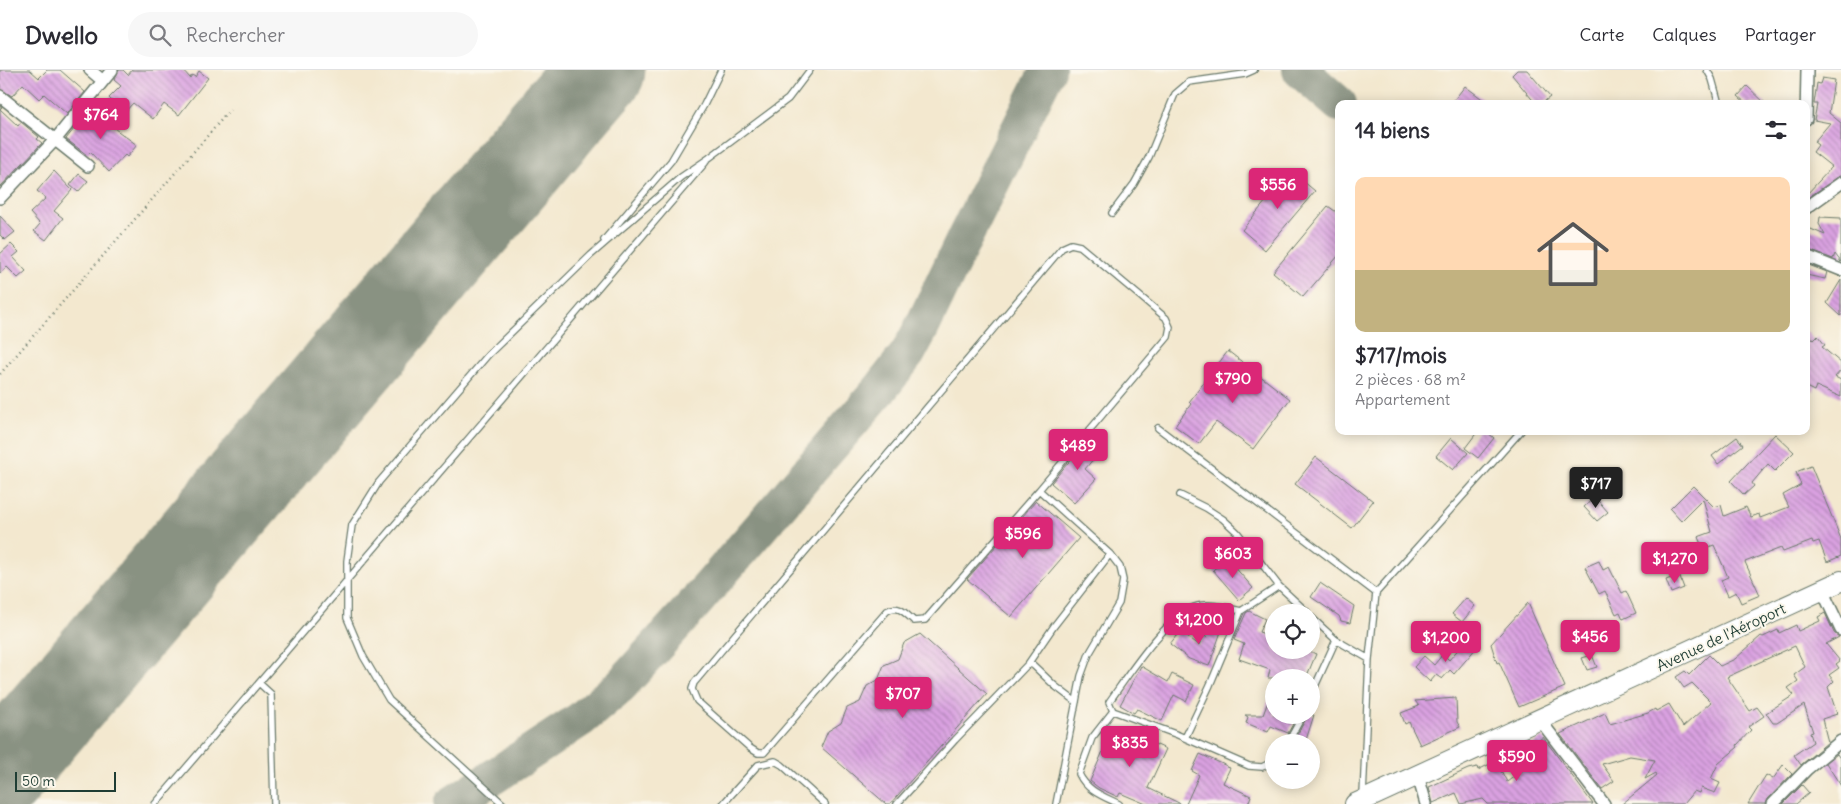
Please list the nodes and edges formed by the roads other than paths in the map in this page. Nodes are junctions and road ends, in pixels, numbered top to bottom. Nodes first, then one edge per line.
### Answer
1 (90, 70) edge
2 (112, 70) edge
3 (721, 70) edge
4 (810, 70) edge
5 (1254, 70) edge
6 (1707, 70) edge
7 (1807, 70) edge
8 (103, 81) junction
9 (0, 96) edge
10 (1719, 100) edge
11 (1806, 100) edge
12 (55, 140) junction
13 (709, 158) junction
14 (88, 166) dead end
15 (1841, 183) edge
16 (0, 198) edge
17 (1810, 205) edge
18 (1112, 214) dead end
19 (591, 255) junction
20 (1810, 258) edge
21 (1841, 270) edge
22 (1158, 428) dead end
23 (1516, 435) edge
24 (1039, 490) junction
25 (1180, 495) dead end
26 (1110, 554) junction
27 (1841, 581) edge
28 (347, 582) junction
29 (1280, 586) junction
30 (1822, 590) junction
31 (1376, 593) junction
32 (1299, 604) edge
33 (1241, 611) junction
34 (1320, 625) edge
35 (1841, 630) edge
36 (1336, 640) junction
37 (1369, 659) junction
38 (1028, 664) junction
39 (1320, 676) edge
40 (259, 683) junction
41 (1076, 702) junction
42 (1113, 711) junction
43 (1540, 720) junction
44 (1184, 738) junction
45 (1841, 741) edge
46 (1265, 766) edge
47 (1418, 776) junction
48 (1359, 802) edge
49 (155, 804) edge
50 (274, 804) edge
51 (503, 804) edge
52 (723, 804) edge
53 (824, 804) edge
54 (897, 804) edge
55 (1056, 804) edge
56 (1119, 804) edge
57 (1426, 804) edge
58 (1604, 804) edge
59 (1773, 804) edge

1 - 8 street
2 - 8 street
3 - 19 lane
4 - 13 lane
5 - 18 lane
6 - 10 lane
7 - 11 street
8 - 12 street
9 - 12 street
12 - 14 street
12 - 16 street
13 - 19 lane
13 - 28 lane
15 - 17 street
19 - 28 lane
20 - 21 street
22 - 31 lane
23 - 31 lane
24 - 24 lane
24 - 26 lane
25 - 29 lane
26 - 38 lane
26 - 41 lane
27 - 30 highway, Avenue de l'Aéroport
28 - 40 lane
28 - 51 lane
29 - 32 lane
29 - 33 lane
30 - 35 street
30 - 43 highway, Avenue de l'Aéroport
31 - 37 lane
33 - 42 lane
33 - 44 lane
34 - 36 lane
36 - 37 lane
36 - 39 lane
37 - 48 lane
38 - 41 lane
38 - 54 lane
40 - 49 lane
40 - 50 lane
41 - 55 lane
42 - 44 lane
42 - 56 lane
43 - 47 highway, Avenue de l'Aéroport
43 - 58 street
44 - 46 lane
45 - 59 street
47 - 48 highway, Avenue de l'Aéroport
47 - 57 street
52 - 53 lane

